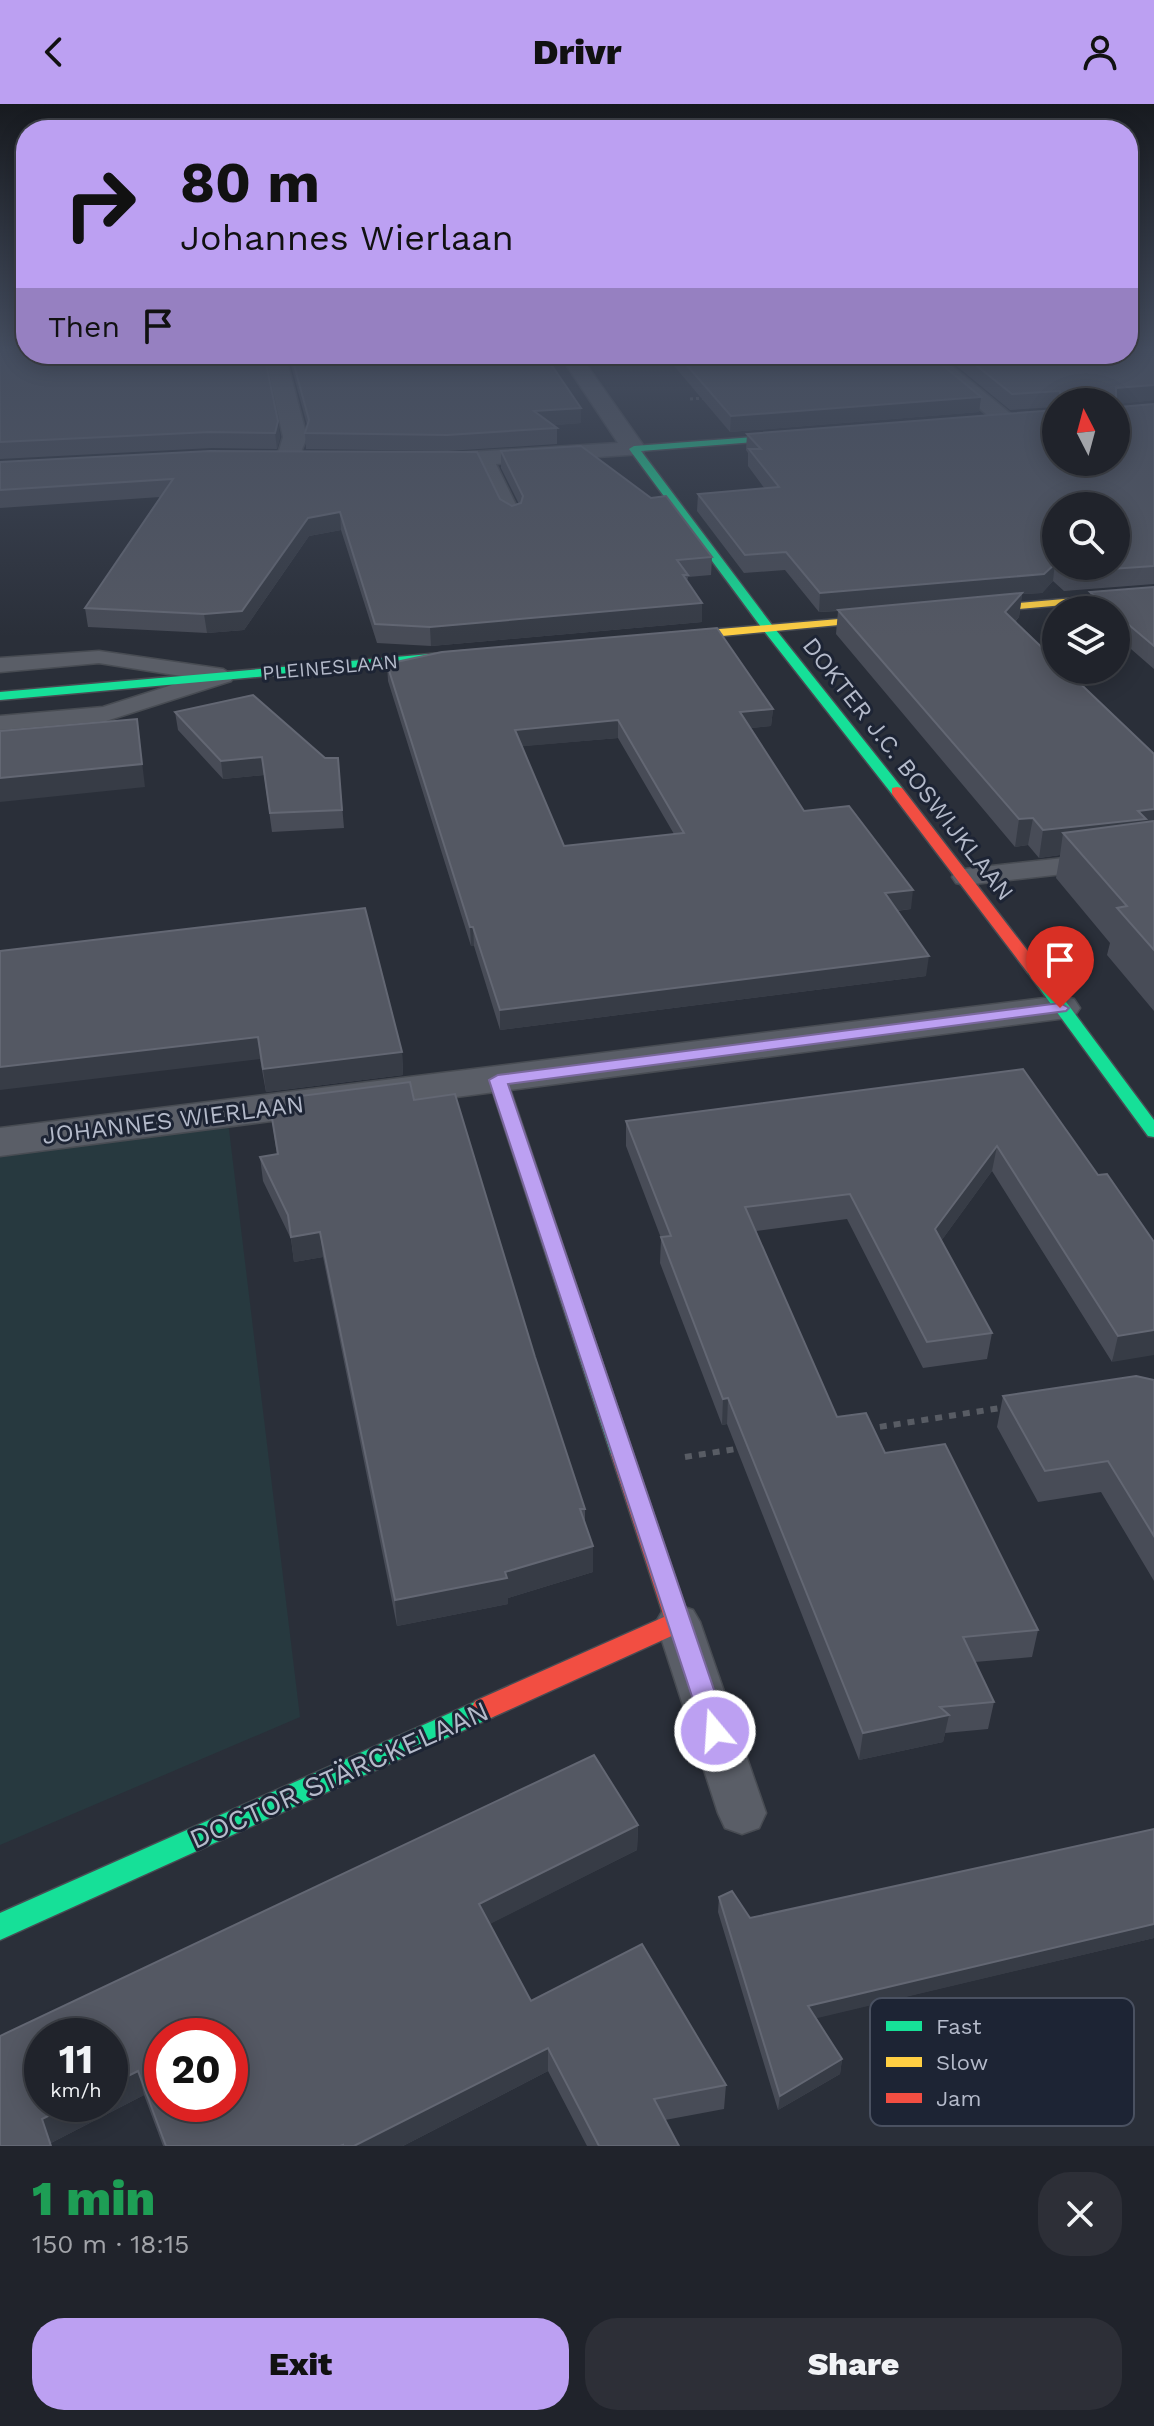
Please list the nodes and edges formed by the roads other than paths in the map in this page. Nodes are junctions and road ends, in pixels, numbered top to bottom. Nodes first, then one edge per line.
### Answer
1 (292, 446) edge
2 (632, 446) edge
3 (668, 446) edge
4 (634, 449) junction
5 (259, 457) edge
6 (289, 457) junction
7 (315, 458) edge
8 (485, 460) junction
9 (398, 462) edge
10 (512, 515) edge
11 (1154, 594) edge
12 (768, 628) junction
13 (643, 639) edge
14 (488, 653) edge
15 (0, 665) edge
16 (223, 676) junction
17 (0, 696) edge
18 (0, 723) edge
19 (1154, 856) edge
20 (965, 877) junction
21 (1060, 1008) junction
22 (498, 1080) junction
23 (1154, 1132) edge
24 (0, 1142) edge
25 (678, 1622) junction
26 (742, 1813) dead end
27 (0, 1927) edge

1 - 6 street
2 - 4 street
3 - 4 street
4 - 8 street
4 - 12 street, DOKTER J.C. BOSWIJKLAAN
5 - 6 street
6 - 7 street
8 - 9 street
8 - 10 lane
11 - 12 street
12 - 13 street
12 - 20 street, DOKTER J.C. BOSWIJKLAAN
14 - 16 street, PLEINESLAAN
15 - 16 lane, PLEINESLAAN
16 - 17 street, PLEINESLAAN
16 - 18 lane, PLEINESLAAN
19 - 20 lane
20 - 21 street, DOKTER J.C. BOSWIJKLAAN
21 - 22 street, JOHANNES WIERLAAN
21 - 23 street, DOKTER J.C. BOSWIJKLAAN
22 - 24 street, JOHANNES WIERLAAN
22 - 25 street
25 - 26 lane
25 - 27 street, DOCTOR STÄRCKELAAN

